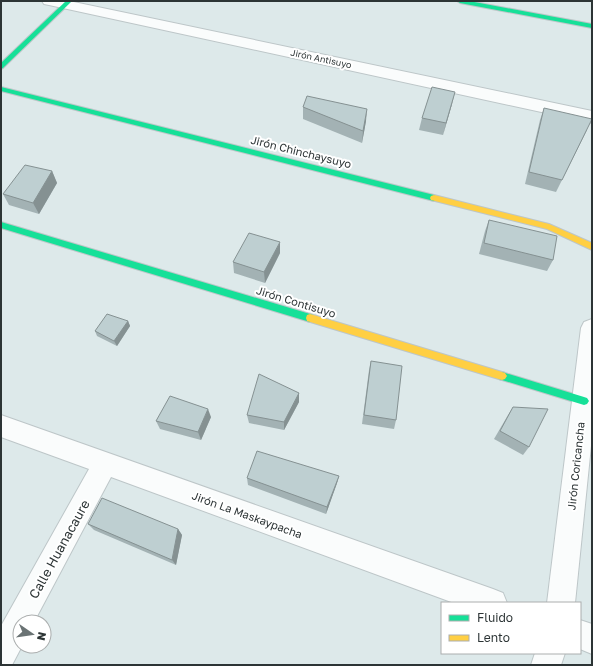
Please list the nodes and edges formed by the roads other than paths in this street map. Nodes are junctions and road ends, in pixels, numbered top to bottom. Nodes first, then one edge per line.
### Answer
1 (49, 1) edge
2 (460, 1) edge
3 (67, 3) edge
4 (592, 26) edge
5 (1, 67) edge
6 (1, 89) edge
7 (592, 117) edge
8 (1, 225) edge
9 (592, 247) edge
10 (592, 328) edge
11 (584, 401) junction
12 (1, 426) edge
13 (105, 464) junction
14 (490, 602) edge
15 (561, 602) edge
16 (581, 634) edge
17 (592, 639) edge
18 (550, 654) edge
19 (1, 655) edge
20 (546, 665) edge

1 - 3 street, Jirón Antisuyo
2 - 4 main road
3 - 5 main road
3 - 7 street, Jirón Antisuyo
6 - 9 main road, Jirón Chinchaysuyo
8 - 11 main road, Jirón Contisuyo
10 - 11 street, Jirón Coricancha
11 - 15 street, Jirón Coricancha
12 - 13 street, Jirón La Maskaypacha
13 - 14 street, Jirón La Maskaypacha
13 - 19 street, Calle Huanacaure
16 - 17 street
18 - 20 street

